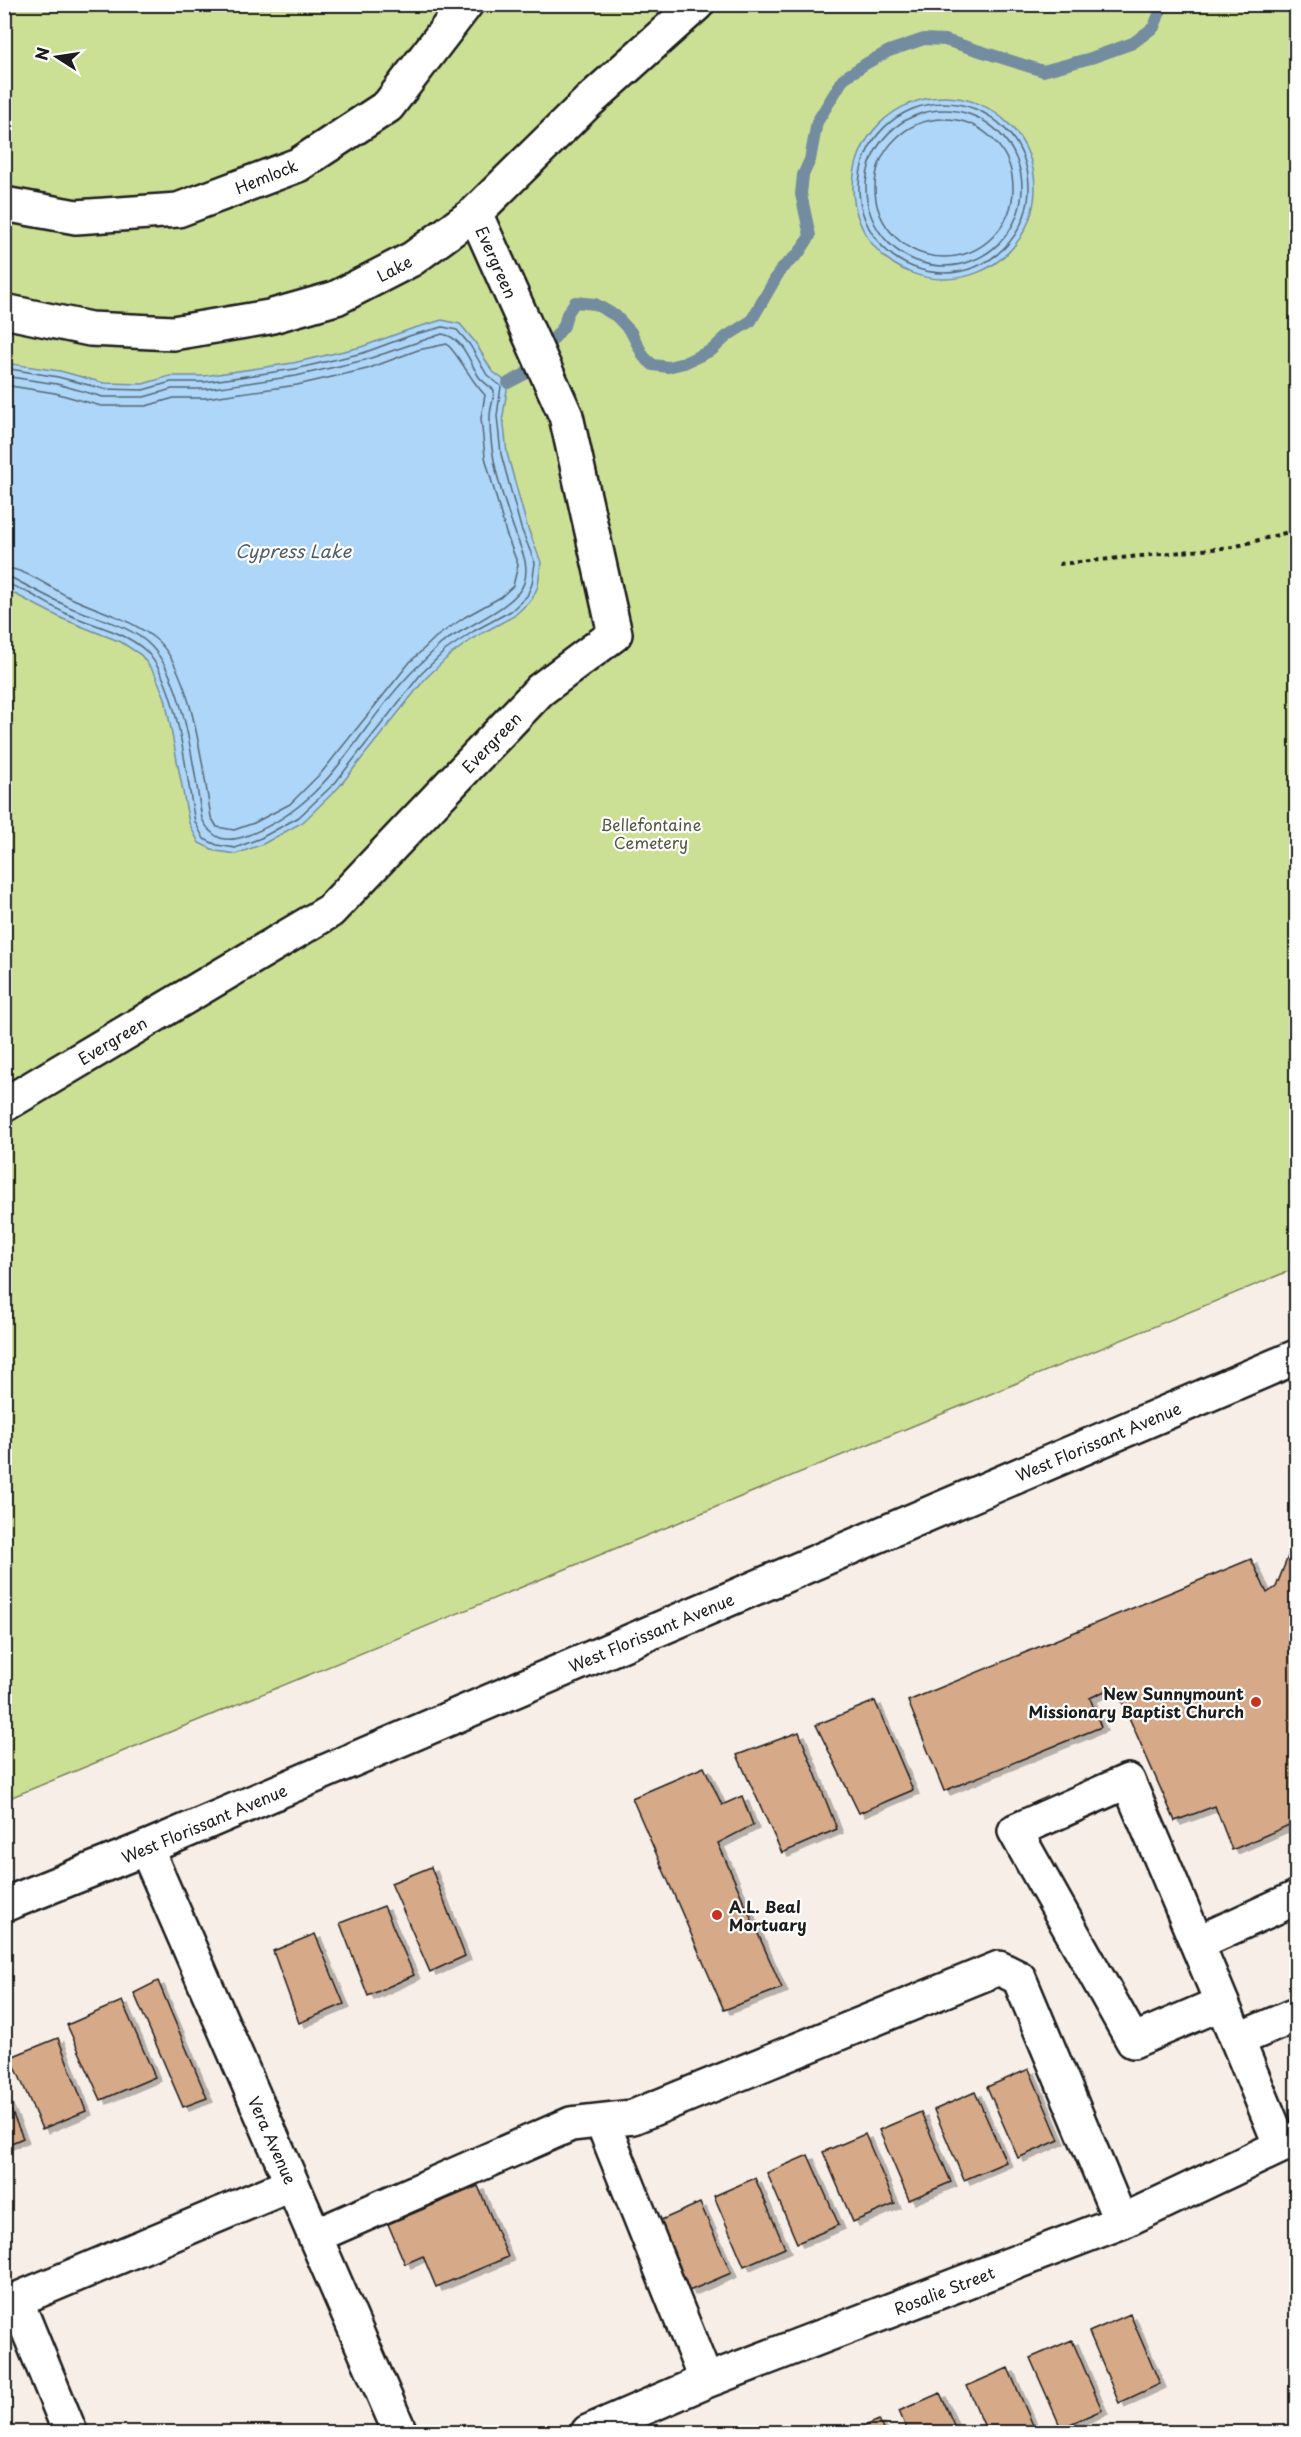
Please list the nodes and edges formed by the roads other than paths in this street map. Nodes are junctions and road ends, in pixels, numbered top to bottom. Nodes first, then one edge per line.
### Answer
1 (466, 4) edge
2 (697, 4) edge
3 (4, 204) edge
4 (475, 213) junction
5 (4, 311) edge
6 (4, 1105) edge
7 (1296, 1357) edge
8 (146, 1848) junction
9 (1296, 1898) edge
10 (4, 1905) edge
11 (1197, 1943) junction
12 (1222, 2003) junction
13 (1296, 2015) edge
14 (1237, 2040) junction
15 (602, 2121) junction
16 (1289, 2142) edge
17 (292, 2184) junction
18 (1121, 2222) junction
19 (315, 2236) junction
20 (10, 2303) edge
21 (706, 2381) junction
22 (70, 2433) edge
23 (400, 2433) edge
24 (588, 2433) edge

1 - 3 street, Hemlock
2 - 4 street, Lake
4 - 5 street, Lake
4 - 6 street, Evergreen
7 - 8 street, West Florissant Avenue
8 - 10 street, West Florissant Avenue
8 - 17 street, Vera Avenue
9 - 11 street
11 - 12 street
11 - 12 street
12 - 14 street
13 - 14 street
14 - 16 street
15 - 18 street
15 - 19 street
15 - 21 street
16 - 18 street, Rosalie Street
17 - 19 street, Vera Avenue
17 - 20 street
18 - 21 street, Rosalie Street
19 - 23 street, Vera Avenue
20 - 22 street
21 - 24 street, Rosalie Street

